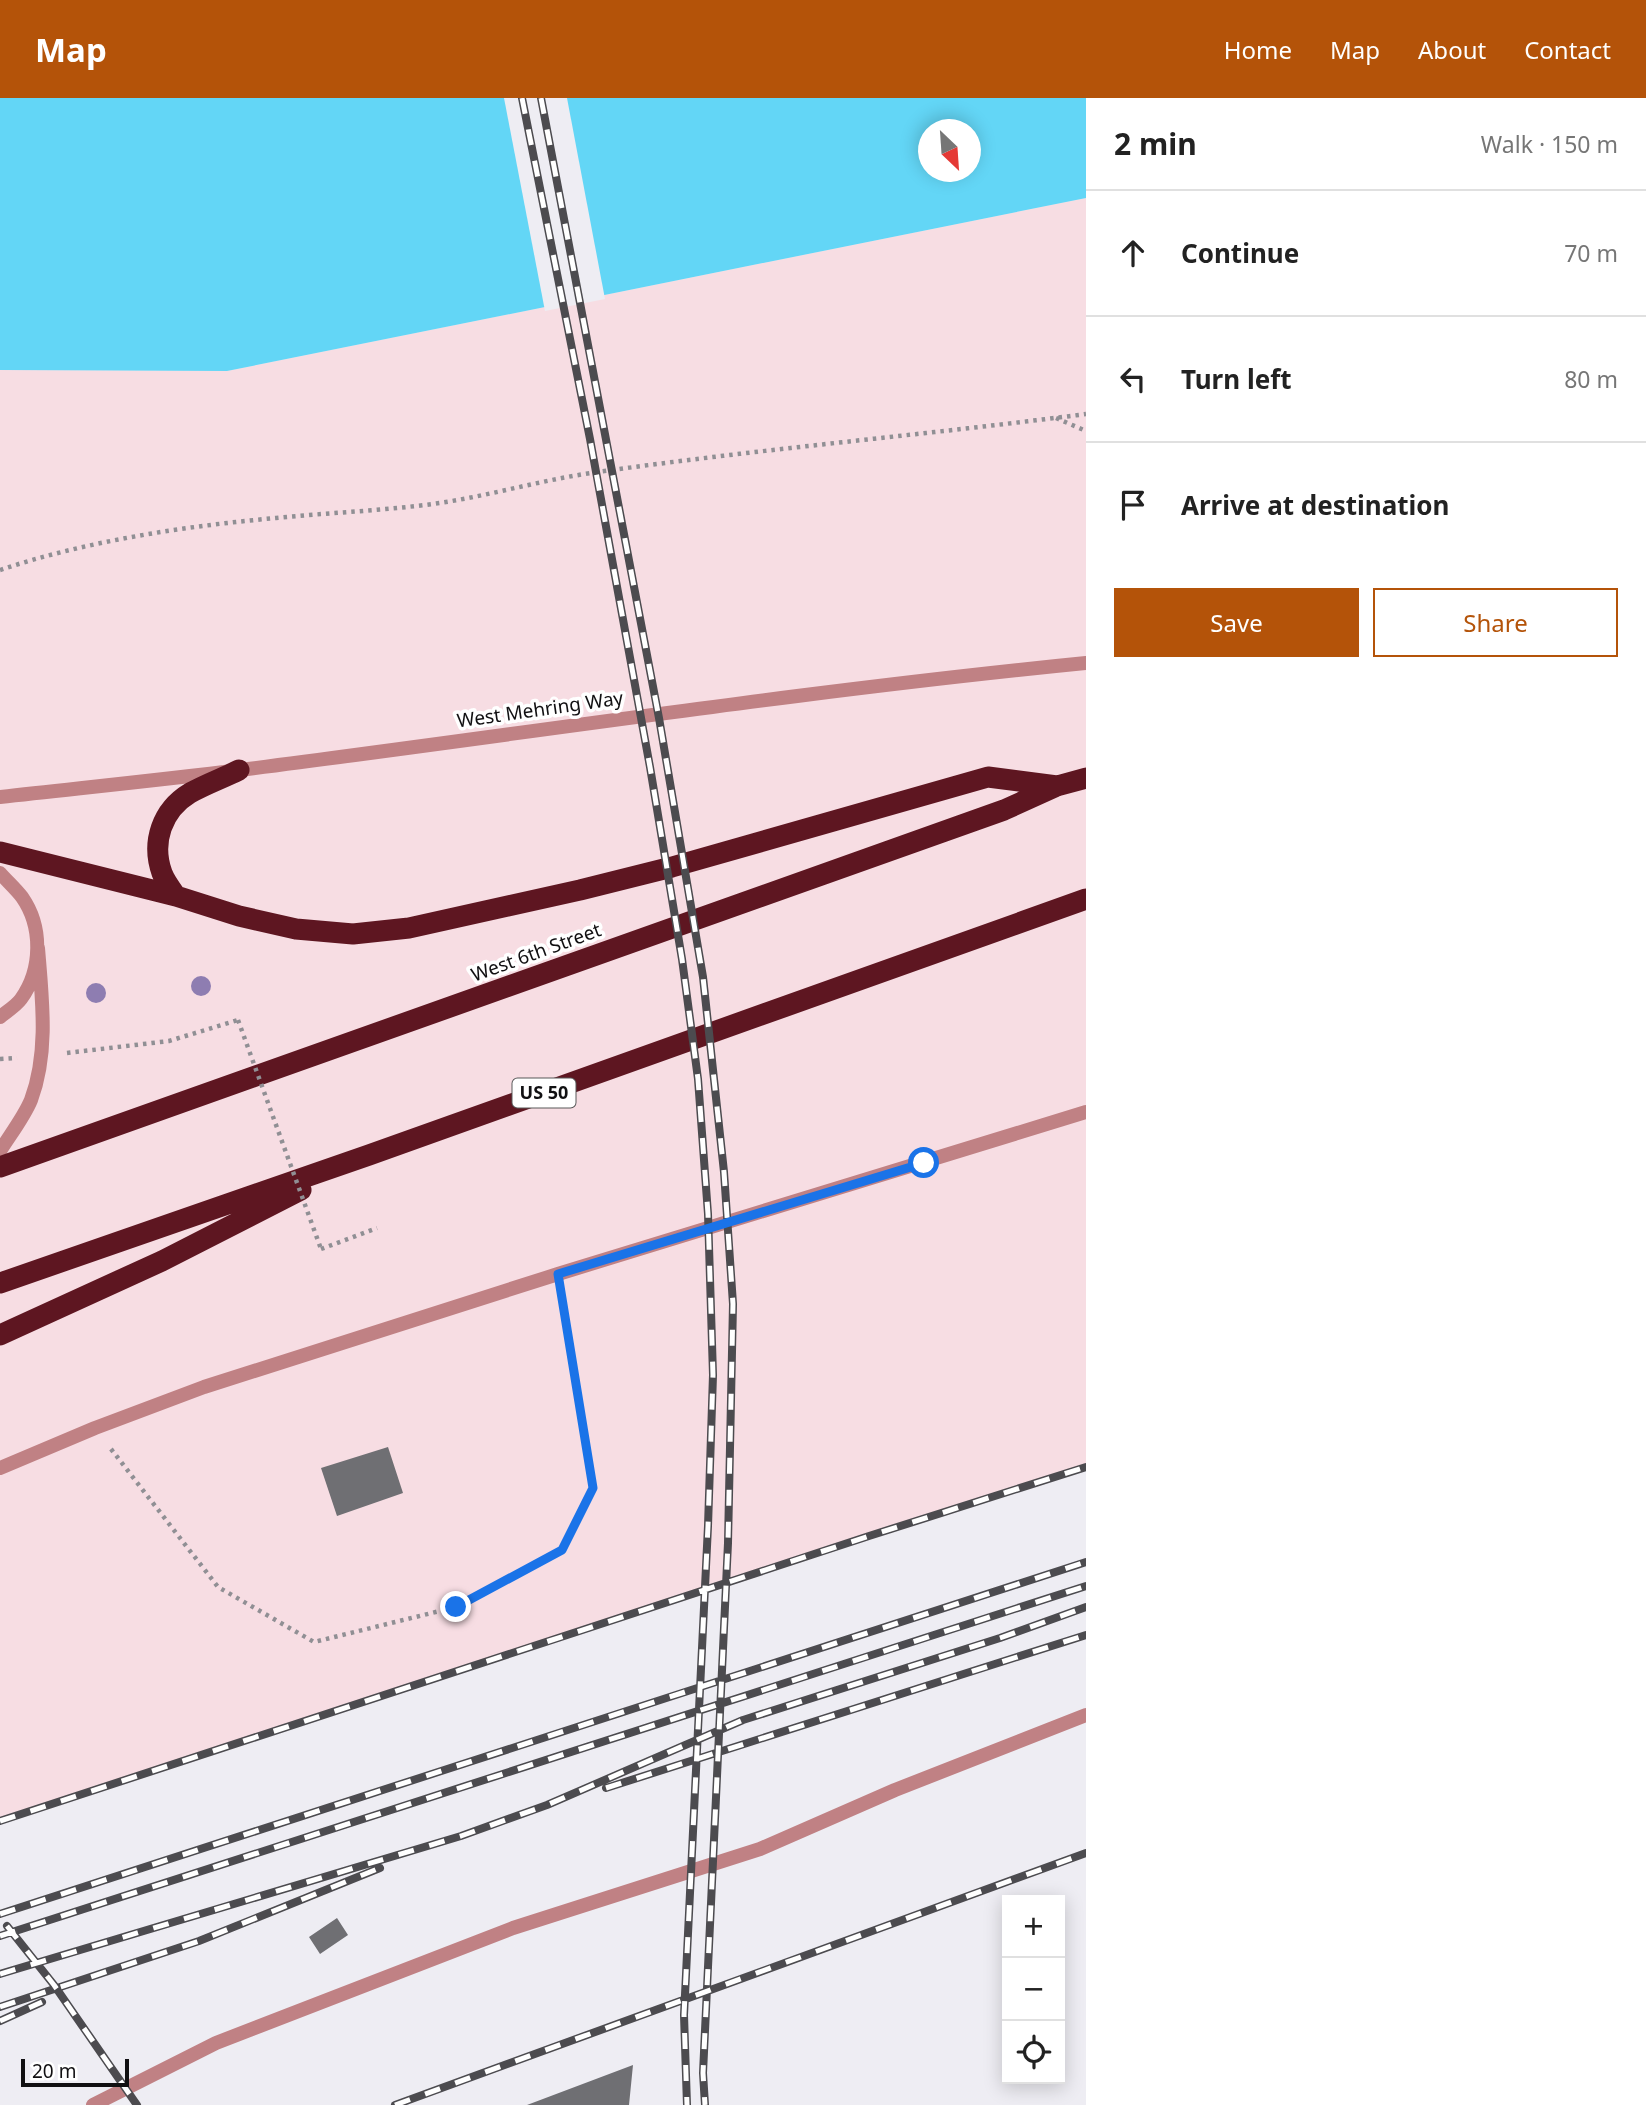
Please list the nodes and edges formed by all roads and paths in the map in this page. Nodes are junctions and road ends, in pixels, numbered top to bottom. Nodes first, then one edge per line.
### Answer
1 (1086, 414) edge
2 (1055, 418) junction
3 (1086, 431) edge
4 (0, 570) edge
5 (1086, 663) edge
6 (239, 770) junction
7 (1086, 778) edge
8 (1057, 786) junction
9 (0, 797) edge
10 (0, 852) edge
11 (0, 873) edge
12 (176, 896) junction
13 (1086, 899) edge
14 (38, 948) junction
15 (0, 1017) edge
16 (41, 1056) junction
17 (0, 1059) edge
18 (1086, 1112) edge
19 (0, 1151) edge
20 (369, 1155) junction
21 (0, 1167) edge
22 (377, 1228) dead end
23 (558, 1274) junction
24 (0, 1283) edge
25 (0, 1335) edge
26 (95, 1428) junction
27 (0, 1468) edge
28 (1086, 1715) edge
29 (93, 2105) edge

1 - 2 path
2 - 3 path
2 - 4 path
5 - 6 lane, West Mehring Way
6 - 9 lane, West Mehring Way
6 - 12 highway
7 - 8 highway, West 6th Street
8 - 12 highway
8 - 21 highway, West 6th Street
10 - 12 highway
11 - 14 lane
13 - 20 highway, US 50
14 - 15 lane
14 - 16 lane
16 - 17 path
16 - 19 lane
16 - 22 path, bridge
18 - 23 lane
20 - 24 highway, US 50
20 - 25 highway
23 - 26 lane
23 - 26 path
26 - 27 lane
28 - 29 lane

